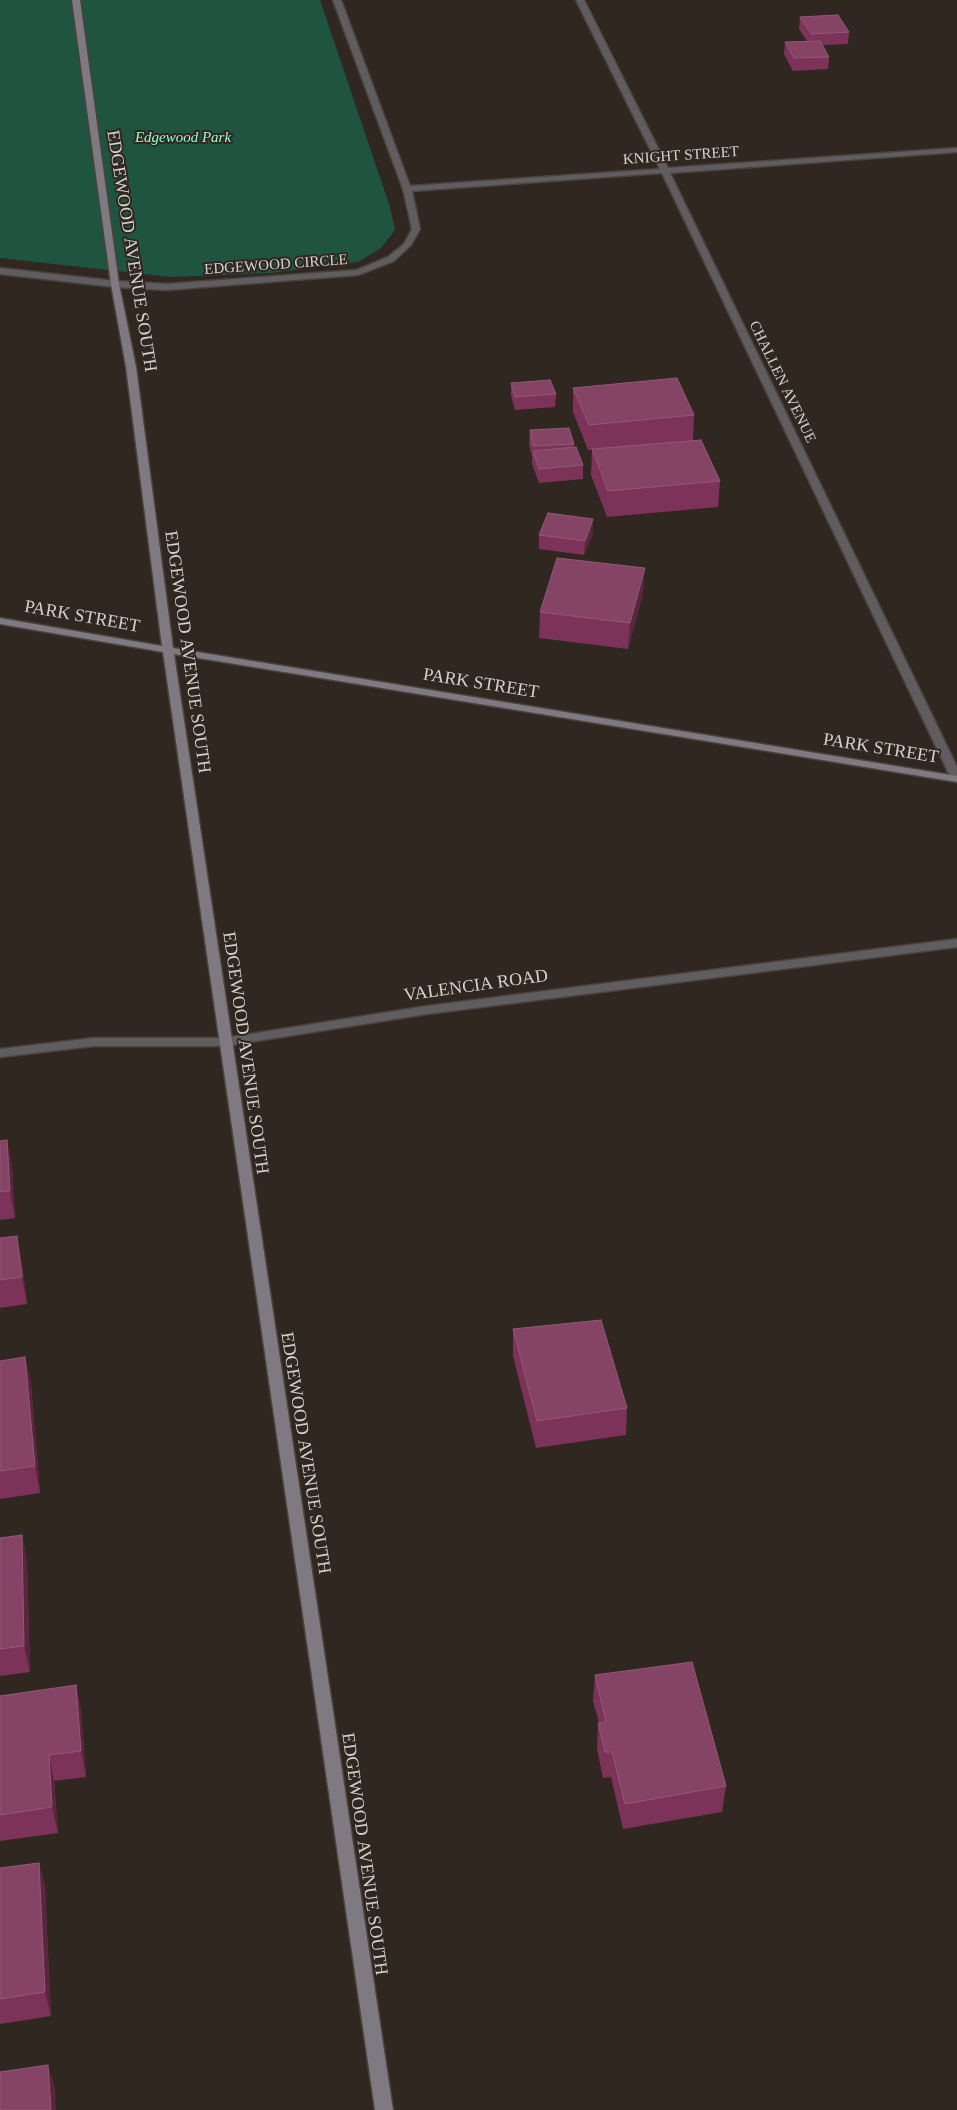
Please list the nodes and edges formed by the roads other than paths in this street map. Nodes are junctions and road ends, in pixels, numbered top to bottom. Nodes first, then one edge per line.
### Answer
1 (76, 0) edge
2 (337, 0) edge
3 (580, 0) edge
4 (957, 150) edge
5 (665, 171) junction
6 (407, 189) junction
7 (0, 271) edge
8 (115, 284) junction
9 (0, 621) edge
10 (168, 650) junction
11 (957, 778) edge
12 (957, 942) edge
13 (225, 1042) junction
14 (0, 1053) edge
15 (384, 2110) edge

1 - 8 main road, EDGEWOOD AVENUE SOUTH
2 - 6 street, EDGEWOOD CIRCLE
3 - 5 street, CHALLEN AVENUE
4 - 5 street, KNIGHT STREET
5 - 6 street, KNIGHT STREET
5 - 11 street, CHALLEN AVENUE
6 - 8 street, EDGEWOOD CIRCLE
7 - 8 street, EDGEWOOD CIRCLE
8 - 10 main road, EDGEWOOD AVENUE SOUTH
9 - 10 main road, PARK STREET
10 - 11 main road, PARK STREET
10 - 13 main road, EDGEWOOD AVENUE SOUTH
12 - 13 street, VALENCIA ROAD
13 - 14 street, VALENCIA ROAD
13 - 15 main road, EDGEWOOD AVENUE SOUTH

